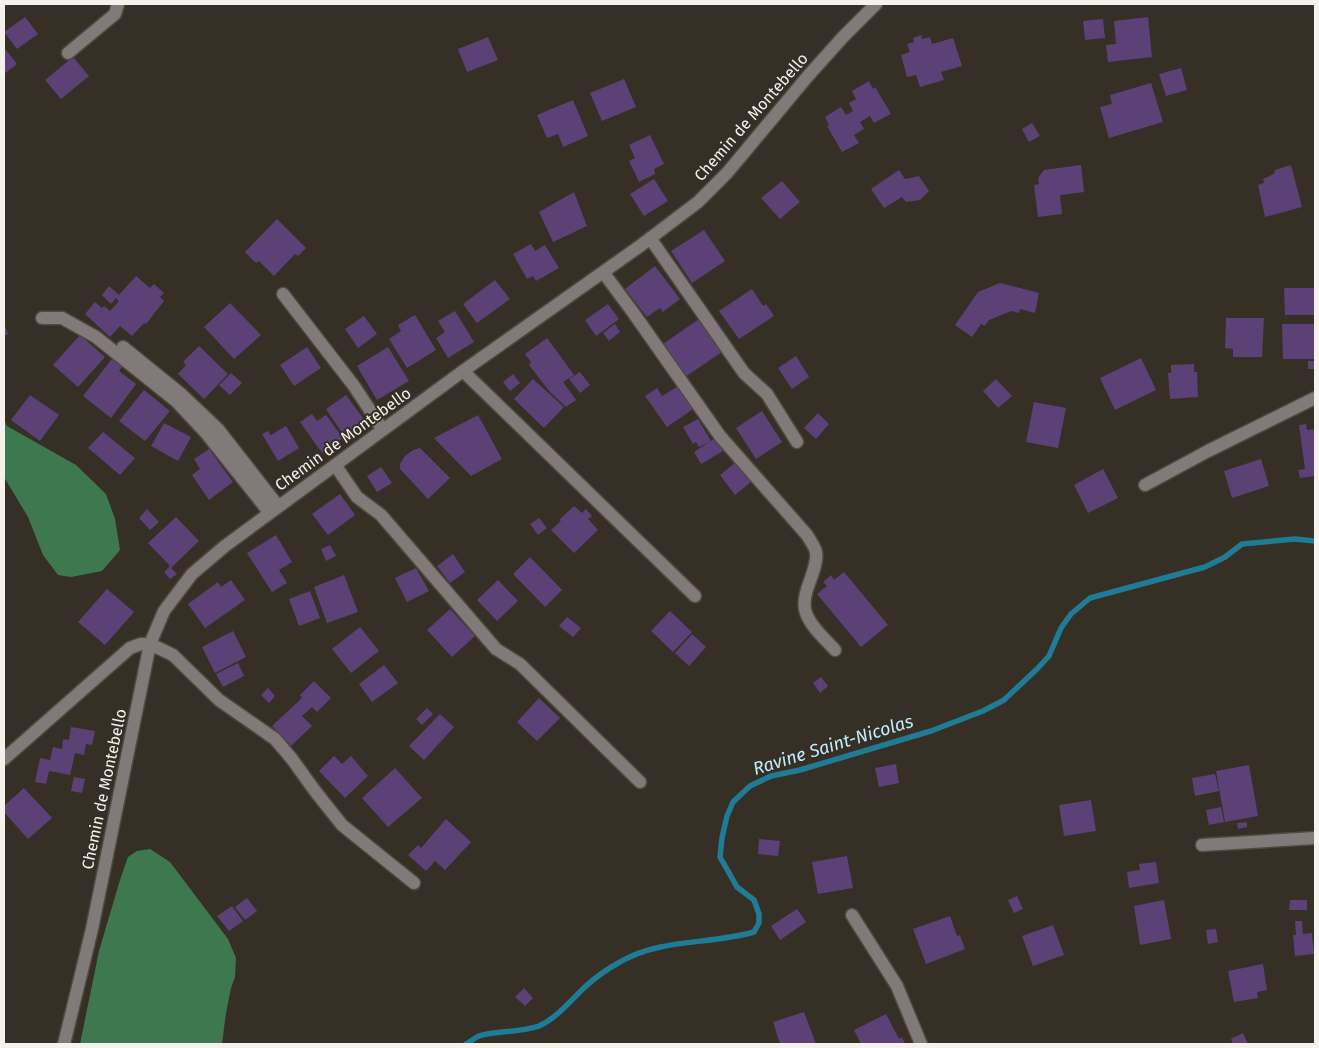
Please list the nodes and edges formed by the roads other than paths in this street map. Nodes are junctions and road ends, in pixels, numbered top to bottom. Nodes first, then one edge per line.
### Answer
1 (118, 4) edge
2 (876, 4) edge
3 (68, 53) dead end
4 (650, 238) junction
5 (603, 272) junction
6 (283, 294) dead end
7 (42, 318) dead end
8 (123, 347) dead end
9 (463, 371) junction
10 (1315, 398) edge
11 (383, 430) junction
12 (797, 442) dead end
13 (335, 465) junction
14 (1145, 485) dead end
15 (273, 509) junction
16 (695, 596) dead end
17 (150, 644) junction
18 (834, 650) dead end
19 (4, 759) edge
20 (640, 782) dead end
21 (1315, 838) edge
22 (1202, 845) dead end
23 (414, 883) dead end
24 (852, 915) dead end
25 (64, 1044) edge
26 (921, 1044) edge

1 - 3 street
2 - 4 street, Chemin de Montebello
4 - 5 street, Chemin de Montebello
4 - 12 street
5 - 9 street, Chemin de Montebello
5 - 18 street
6 - 11 street
7 - 15 street
8 - 15 street
9 - 11 street, Chemin de Montebello
9 - 16 street
10 - 14 street
11 - 13 street, Chemin de Montebello
13 - 15 street, Chemin de Montebello
13 - 20 street
15 - 17 street, Chemin de Montebello
17 - 19 street
17 - 23 street
17 - 25 street, Chemin de Montebello
21 - 22 street
24 - 26 street

